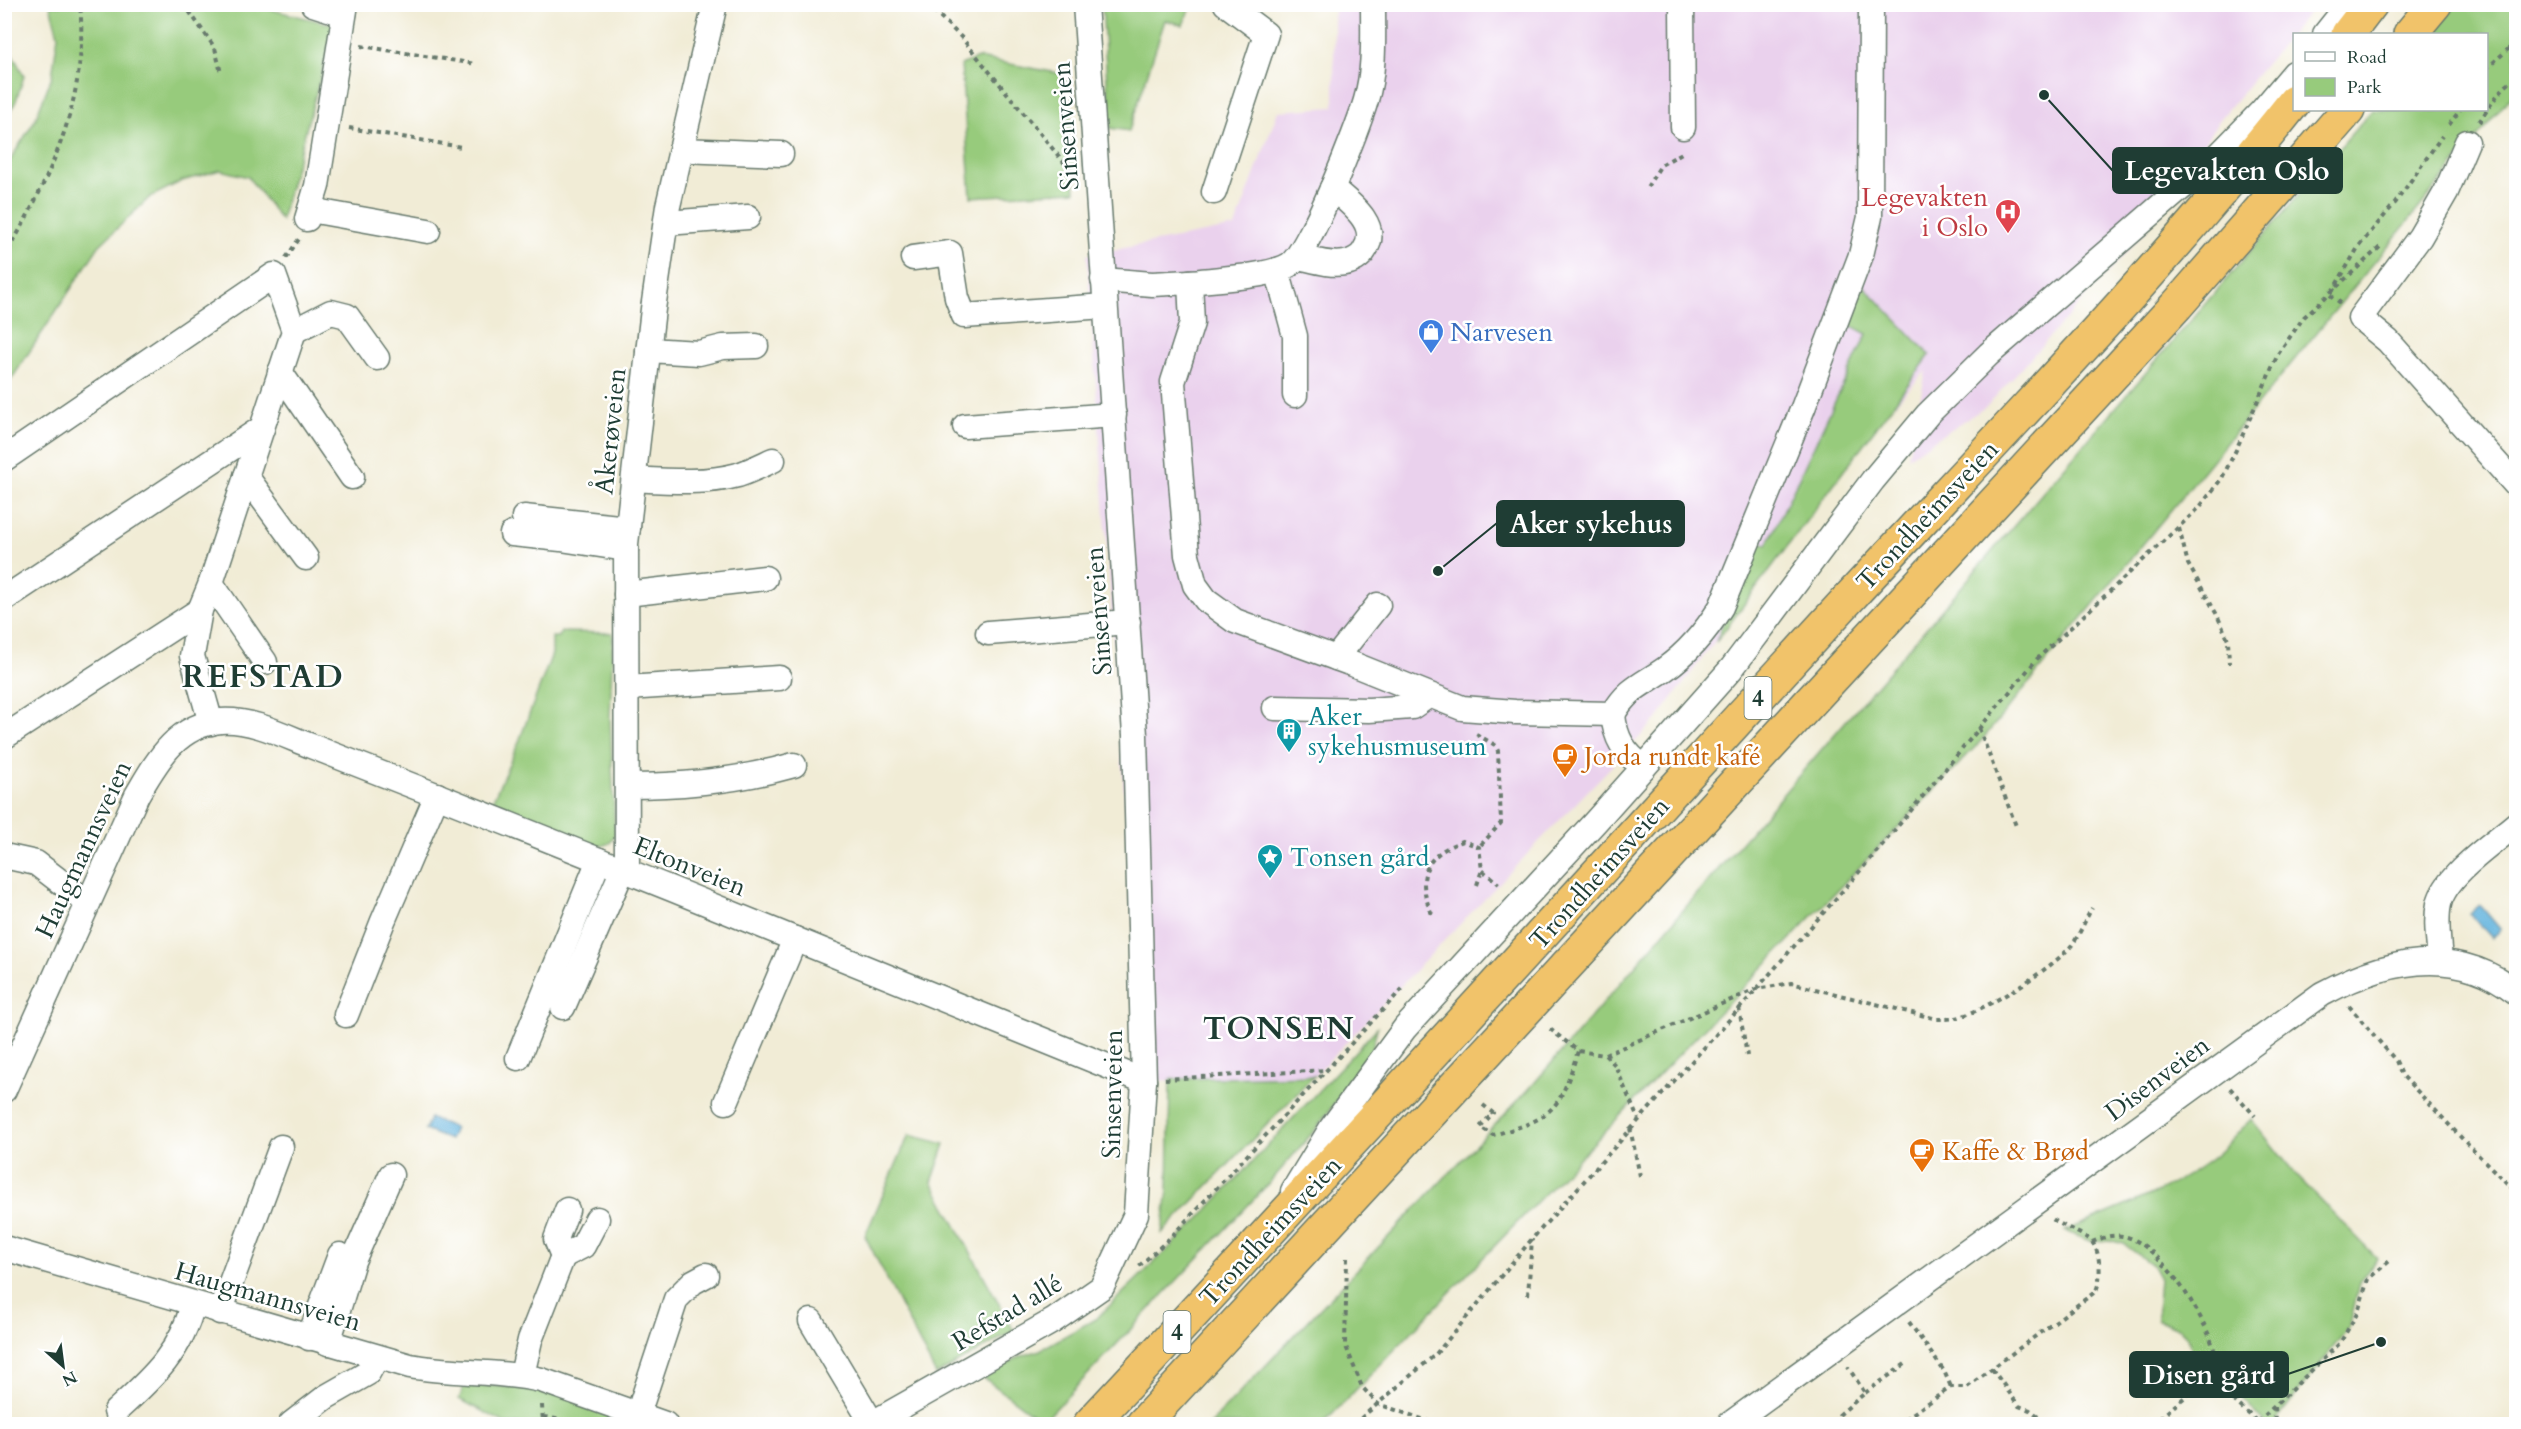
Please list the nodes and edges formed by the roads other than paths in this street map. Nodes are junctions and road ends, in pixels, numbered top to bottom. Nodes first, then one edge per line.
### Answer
1 (313, 4) edge
2 (715, 4) edge
3 (1085, 4) edge
4 (1226, 4) edge
5 (1373, 4) edge
6 (1682, 4) edge
7 (1871, 4) edge
8 (2349, 4) edge
9 (2371, 4) edge
10 (2435, 4) edge
11 (345, 9) edge
12 (2326, 33) edge
13 (2349, 33) edge
14 (2411, 33) edge
15 (2293, 75) edge
16 (2293, 105) edge
17 (2347, 111) edge
18 (1683, 127) dead end
19 (2467, 142) dead end
20 (681, 150) junction
21 (781, 154) dead end
22 (1332, 188) junction
23 (1214, 192) dead end
24 (748, 217) dead end
25 (666, 223) junction
26 (428, 231) dead end
27 (1299, 257) junction
28 (913, 258) dead end
29 (1277, 270) junction
30 (1103, 280) junction
31 (1190, 282) junction
32 (1105, 306) junction
33 (294, 331) junction
34 (756, 346) dead end
35 (648, 350) junction
36 (377, 358) dead end
37 (280, 372) junction
38 (1295, 395) dead end
39 (1114, 415) junction
40 (965, 426) dead end
41 (262, 428) junction
42 (4, 459) edge
43 (773, 460) dead end
44 (246, 476) junction
45 (352, 477) dead end
46 (634, 479) junction
47 (2517, 485) edge
48 (518, 525) dead end
49 (627, 539) junction
50 (306, 558) dead end
51 (765, 578) dead end
52 (211, 583) junction
53 (626, 594) junction
54 (4, 599) edge
55 (1378, 605) dead end
56 (200, 610) junction
57 (1128, 622) junction
58 (988, 633) dead end
59 (1336, 658) junction
60 (265, 662) dead end
61 (779, 678) dead end
62 (627, 688) junction
63 (1428, 696) junction
64 (1275, 708) dead end
65 (1613, 714) junction
66 (211, 723) junction
67 (4, 737) edge
68 (794, 765) dead end
69 (1644, 767) junction
70 (627, 786) junction
71 (437, 795) junction
72 (2517, 824) edge
73 (4, 856) edge
74 (599, 860) junction
75 (625, 870) junction
76 (88, 903) junction
77 (795, 939) junction
78 (2440, 961) junction
79 (2517, 992) edge
80 (563, 1007) dead end
81 (346, 1015) dead end
82 (518, 1058) dead end
83 (1144, 1081) junction
84 (4, 1090) edge
85 (726, 1102) dead end
86 (281, 1147) dead end
87 (380, 1179) dead end
88 (567, 1210) dead end
89 (1136, 1214) joint
90 (597, 1219) dead end
91 (1264, 1239) junction
92 (4, 1248) edge
93 (563, 1256) junction
94 (706, 1275) dead end
95 (193, 1304) junction
96 (220, 1312) junction
97 (810, 1321) dead end
98 (319, 1340) junction
99 (376, 1357) junction
100 (522, 1375) junction
101 (116, 1411) dead end
102 (638, 1414) junction
103 (871, 1424) edge
104 (291, 1425) edge
105 (665, 1425) edge
106 (1090, 1425) edge
107 (1143, 1425) edge
108 (1730, 1425) edge

1 - 11 street
2 - 20 street, Åkerøveien
3 - 30 street, Sinsenveien
4 - 23 street
5 - 22 street
6 - 18 street
7 - 65 street
8 - 12 street
9 - 13 highway
10 - 14 highway
11 - 26 street
15 - 69 street, Trondheimsveien
16 - 91 highway, Trondheimsveien / 4
17 - 107 highway, Trondheimsveien / 4
19 - 47 street
20 - 21 street
20 - 25 street, Åkerøveien
22 - 27 street
22 - 27 street
24 - 25 street
25 - 35 street, Åkerøveien
27 - 29 street
28 - 32 street
29 - 31 street
29 - 38 street
30 - 31 street
30 - 32 street, Sinsenveien
31 - 59 street
32 - 39 street, Sinsenveien
33 - 36 street
33 - 37 street
33 - 42 street
34 - 35 street
35 - 46 street, Åkerøveien
37 - 41 street
37 - 45 street
39 - 40 street
39 - 57 street, Sinsenveien
41 - 44 street
41 - 54 street
43 - 46 street
44 - 50 street
44 - 52 street
46 - 49 street, Åkerøveien
48 - 49 street
49 - 53 street, Åkerøveien
51 - 53 street
52 - 56 street
52 - 60 street
53 - 62 street, Åkerøveien
55 - 59 street
56 - 66 street
56 - 67 street
57 - 58 street
57 - 83 street, Sinsenveien
59 - 63 street
61 - 62 street
62 - 70 street, Åkerøveien
63 - 64 street
63 - 65 street
65 - 69 street, Trondheimsveien
66 - 71 street, Eltonveien
66 - 76 street, Haugmannsveien
68 - 70 street
69 - 91 street, Trondheimsveien
70 - 75 street, Åkerøveien
71 - 74 street, Eltonveien
71 - 81 street
72 - 78 street
73 - 76 street
74 - 75 street, Eltonveien
74 - 82 street
75 - 77 street, Eltonveien
75 - 80 street
76 - 84 street, Haugmannsveien
77 - 83 street, Eltonveien
77 - 85 street
78 - 79 street, Disenveien
78 - 108 street, Disenveien
83 - 89 street, Sinsenveien
86 - 96 street
87 - 98 street
88 - 93 street
89 - 103 street, Refstad allé
90 - 93 street
91 - 106 highway, Trondheimsveien / 4
92 - 95 street, Haugmannsveien
93 - 100 street
94 - 102 street
95 - 96 street, Haugmannsveien
95 - 101 street
96 - 98 street, Haugmannsveien
97 - 103 street
98 - 99 street, Haugmannsveien
99 - 100 street, Haugmannsveien
99 - 104 street, Haugmannsveien
100 - 102 street, Haugmannsveien
102 - 105 street, Haugmannsveien

